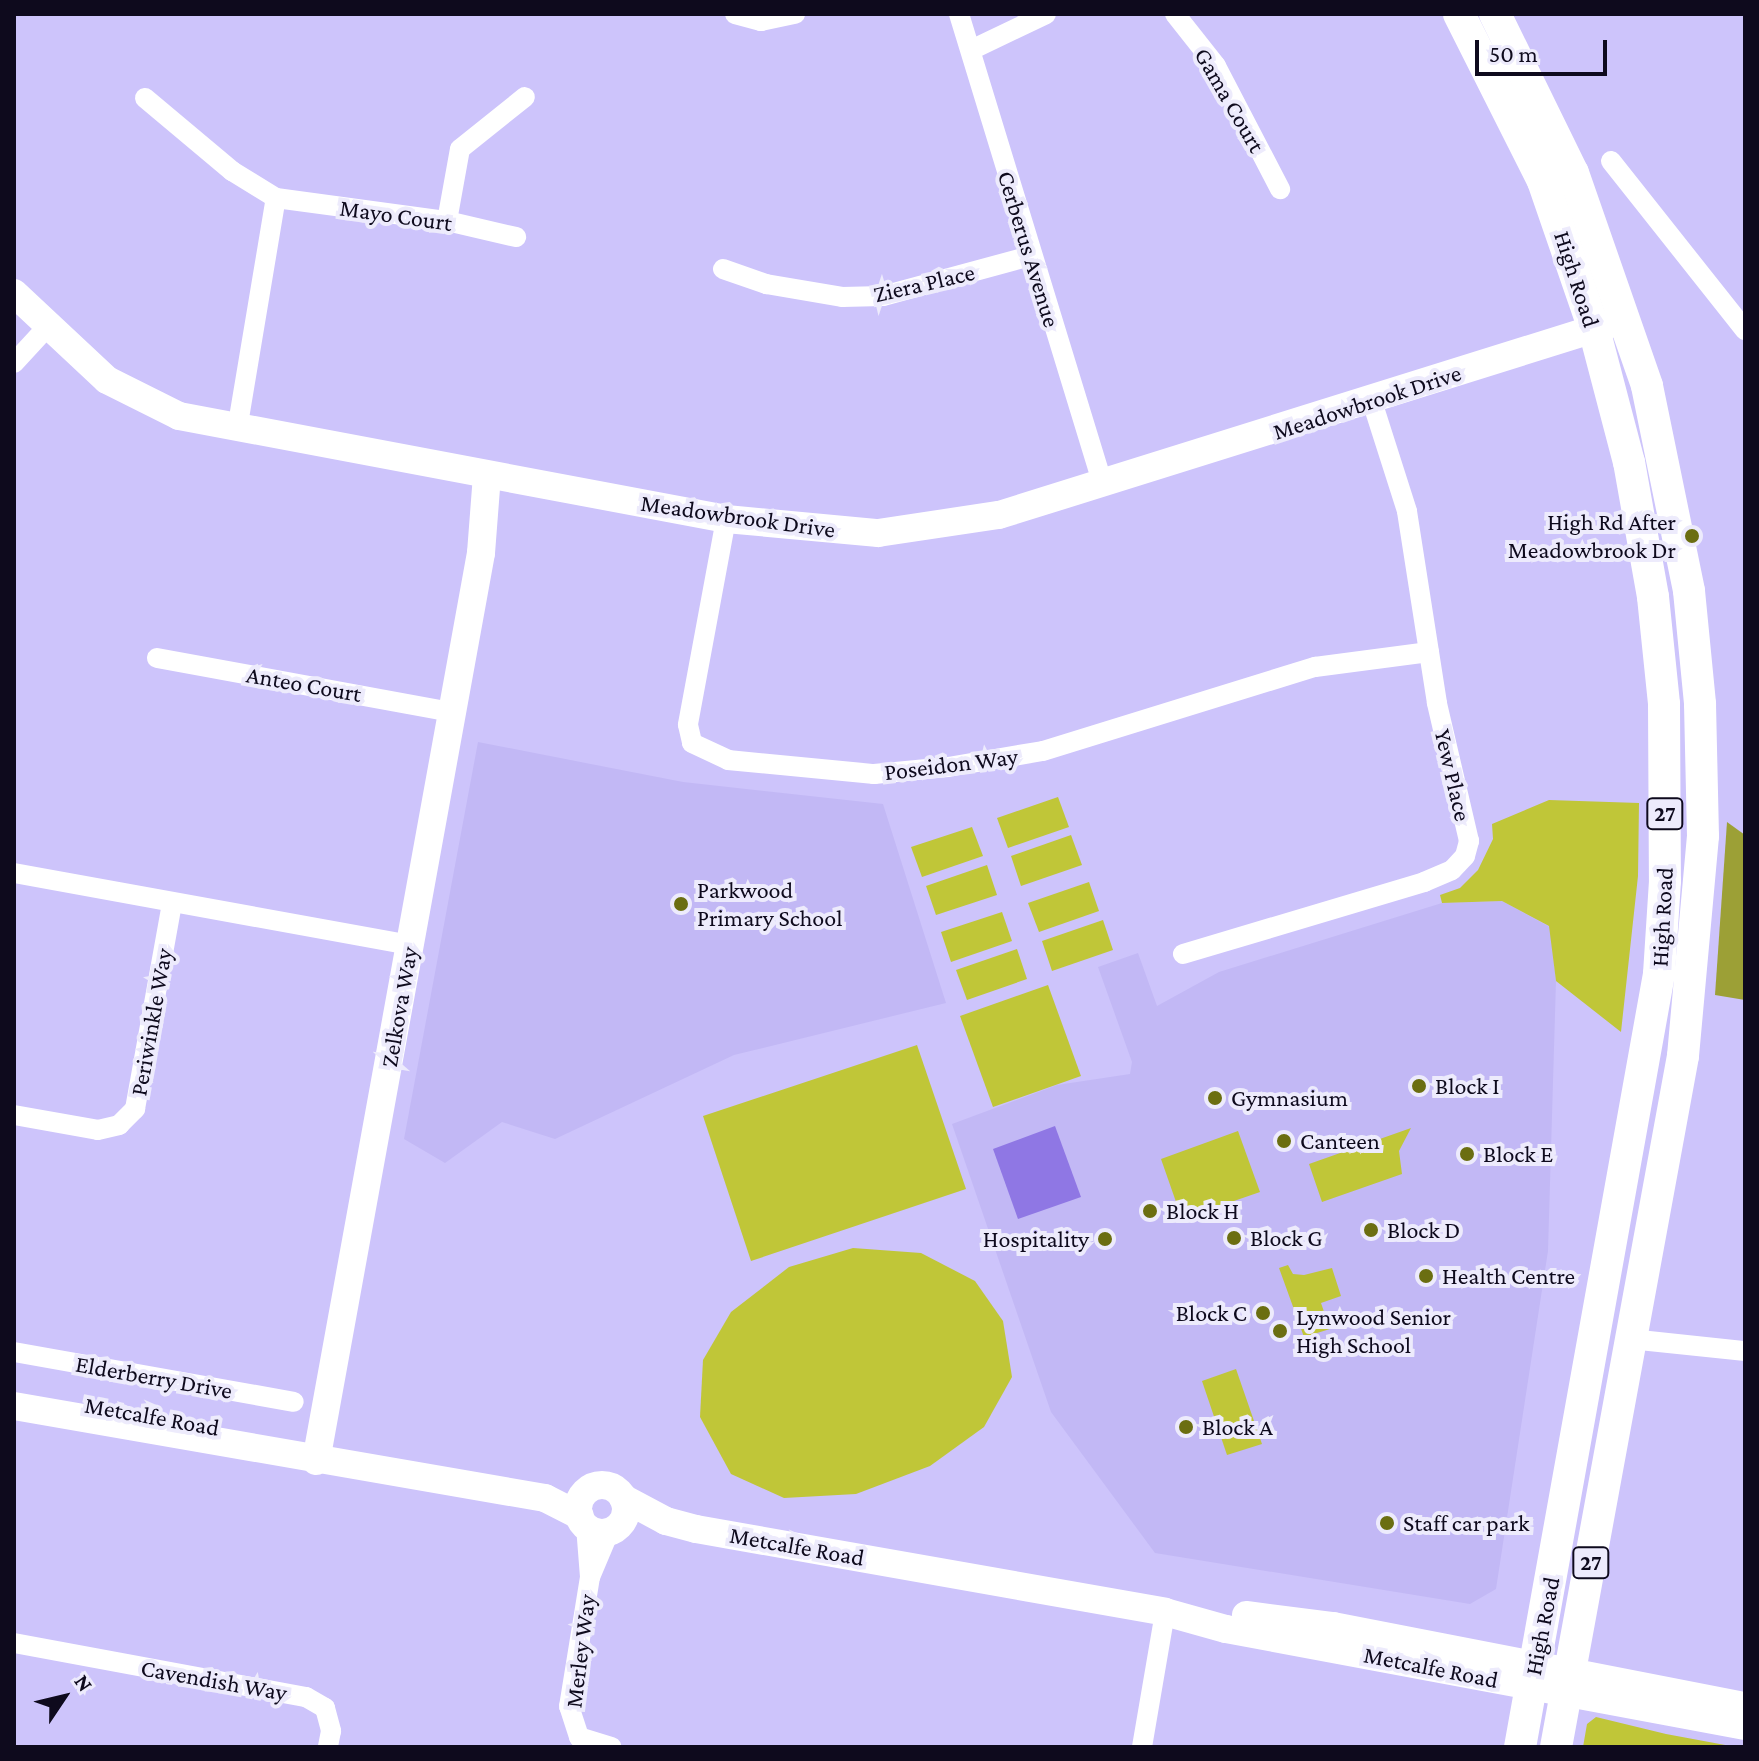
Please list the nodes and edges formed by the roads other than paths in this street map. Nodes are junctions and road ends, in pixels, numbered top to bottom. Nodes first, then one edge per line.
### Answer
1 (735, 14) edge
2 (795, 14) edge
3 (959, 14) edge
4 (1046, 14) edge
5 (1175, 14) edge
6 (1459, 14) edge
7 (1495, 14) edge
8 (971, 50) junction
9 (525, 97) dead end
10 (145, 98) dead end
11 (1611, 161) dead end
12 (1280, 189) dead end
13 (276, 198) junction
14 (447, 221) junction
15 (516, 237) dead end
16 (1030, 256) junction
17 (723, 269) dead end
18 (14, 293) edge
19 (1626, 319) junction
20 (48, 326) junction
21 (1594, 329) junction
22 (1745, 330) edge
23 (14, 363) edge
24 (1372, 401) junction
25 (237, 430) junction
26 (495, 476) junction
27 (1103, 484) junction
28 (726, 519) junction
29 (1429, 652) junction
30 (157, 658) dead end
31 (451, 712) junction
32 (14, 873) edge
33 (172, 903) junction
34 (410, 945) junction
35 (1183, 954) dead end
36 (14, 1115) edge
37 (1630, 1339) junction
38 (1745, 1351) edge
39 (14, 1352) edge
40 (14, 1391) edge
41 (294, 1402) dead end
42 (14, 1406) edge
43 (317, 1454) junction
44 (623, 1498) junction
45 (595, 1519) junction
46 (666, 1521) junction
47 (1165, 1612) junction
48 (14, 1643) edge
49 (1533, 1676) junction
50 (1567, 1682) junction
51 (1745, 1706) edge
52 (1745, 1726) edge
53 (328, 1747) edge
54 (612, 1747) edge
55 (1142, 1747) edge
56 (1520, 1747) edge
57 (1556, 1747) edge

1 - 2 street
3 - 8 street, Cerberus Avenue
4 - 8 street
5 - 12 street, Gama Court
6 - 21 main road, High Road / 27
7 - 19 main road, High Road / 27
8 - 16 street, Cerberus Avenue
9 - 14 street
10 - 13 street, Mayo Court
11 - 22 street
13 - 14 street, Mayo Court
13 - 25 street
14 - 15 street, Mayo Court
16 - 17 street, Ziera Place
16 - 27 street, Cerberus Avenue
18 - 20 street, Meadowbrook Drive
19 - 21 street, Meadowbrook Drive
19 - 37 main road, High Road / 27
20 - 23 street
20 - 25 street, Meadowbrook Drive
21 - 24 street, Meadowbrook Drive
21 - 49 main road, High Road / 27
24 - 27 street, Meadowbrook Drive
24 - 29 street, Yew Place
25 - 26 street, Meadowbrook Drive
26 - 28 street, Meadowbrook Drive
26 - 31 street, Zelkova Way
27 - 28 street, Meadowbrook Drive
28 - 29 street, Poseidon Way
29 - 35 street, Yew Place
30 - 31 street, Anteo Court
31 - 34 street, Zelkova Way
32 - 33 street
33 - 34 street
33 - 36 street, Periwinkle Way
34 - 43 street, Zelkova Way
37 - 38 street
37 - 50 main road, High Road / 27
39 - 41 street, Elderberry Drive
40 - 43 street, Metcalfe Road
42 - 43 street, Metcalfe Road
43 - 45 street, Metcalfe Road
44 - 45 street
44 - 45 street, Metcalfe Road
44 - 46 street, Metcalfe Road
45 - 46 street, Metcalfe Road
45 - 54 street, Merley Way
46 - 47 street, Metcalfe Road
47 - 49 street, Metcalfe Road
47 - 55 street
48 - 53 street, Cavendish Way
49 - 50 street, Metcalfe Road
49 - 56 main road, High Road / 27
50 - 51 street, Metcalfe Road
50 - 52 street, Metcalfe Road
50 - 57 main road, High Road / 27

